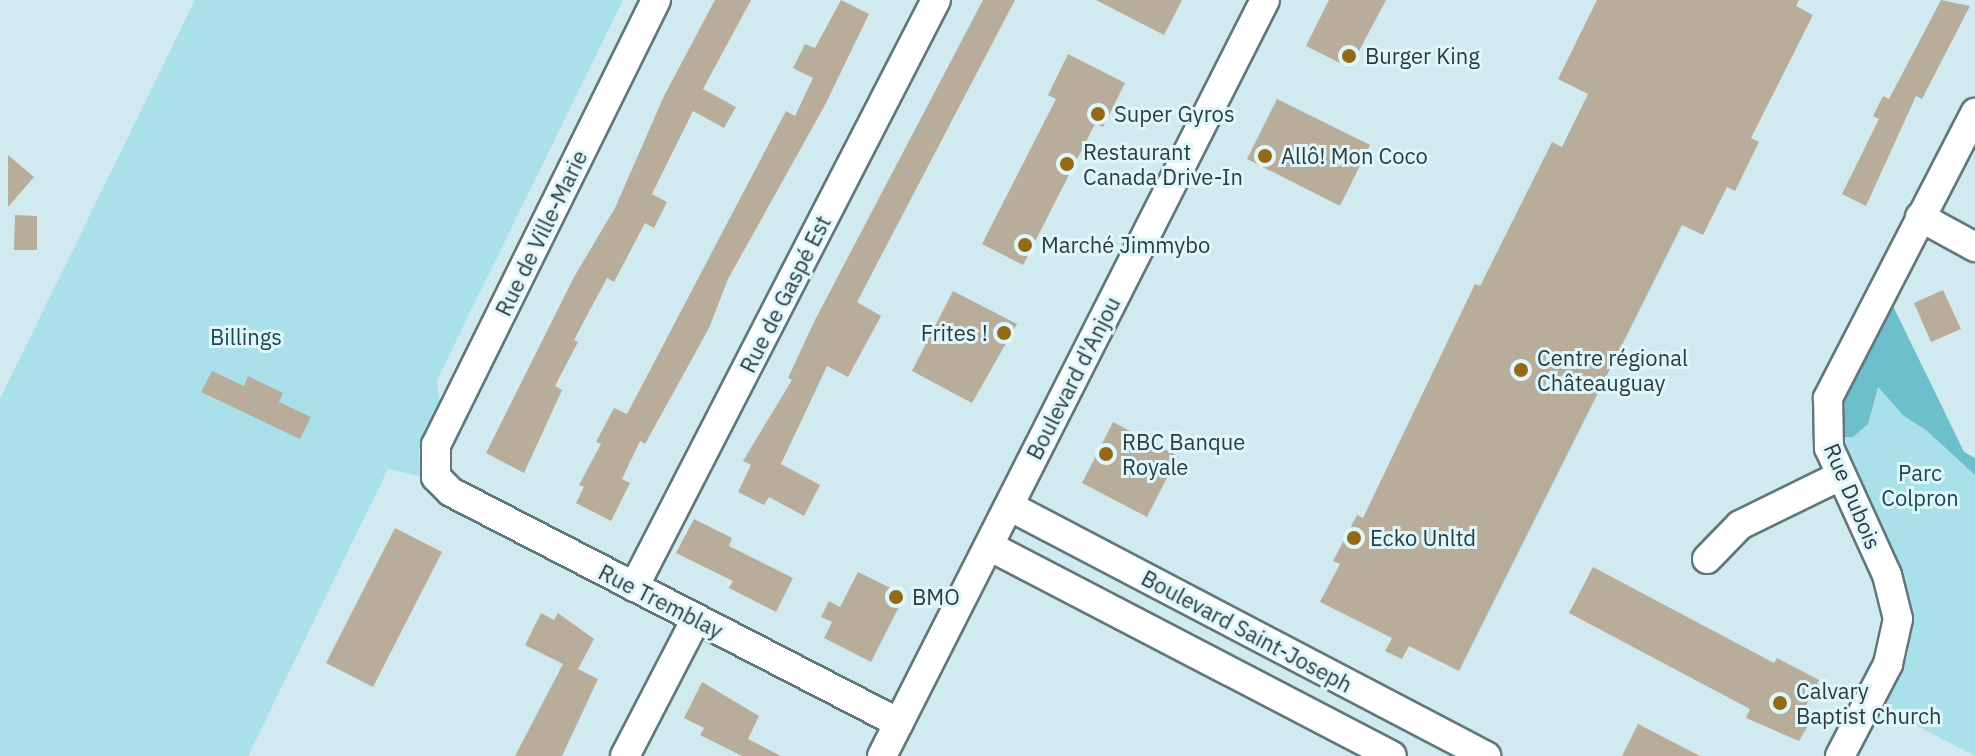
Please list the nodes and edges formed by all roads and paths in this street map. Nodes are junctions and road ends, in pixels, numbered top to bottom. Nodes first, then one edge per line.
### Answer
1 (656, 0) edge
2 (936, 0) edge
3 (1265, 0) edge
4 (1975, 113) edge
5 (1920, 217) junction
6 (1975, 247) edge
7 (433, 468) joint
8 (1840, 476) junction
9 (1009, 506) junction
10 (989, 546) junction
11 (1707, 559) dead end
12 (634, 587) junction
13 (1199, 606) junction
14 (696, 619) junction
15 (1179, 645) junction
16 (899, 723) junction
17 (1468, 752) edge
18 (625, 756) edge
19 (882, 756) edge
20 (1392, 756) edge
21 (1840, 756) edge

1 - 7 street, Rue de Ville-Marie
2 - 12 street, Rue de Gaspé Est
3 - 9 street, Boulevard d'Anjou
4 - 5 street, Rue Dubois
5 - 6 street
5 - 8 street, Rue Dubois
7 - 12 street, Rue Tremblay
8 - 11 street
8 - 21 street, Rue Dubois
9 - 10 street, Boulevard d'Anjou
9 - 13 street, Boulevard Saint-Joseph
10 - 15 street, Boulevard Saint-Joseph
10 - 16 street, Boulevard d'Anjou
12 - 14 street, Rue Tremblay
13 - 15 street
13 - 17 street, Boulevard Saint-Joseph
14 - 16 street, Rue Tremblay
14 - 18 street
15 - 20 street, Boulevard Saint-Joseph
16 - 19 street, Boulevard d'Anjou

